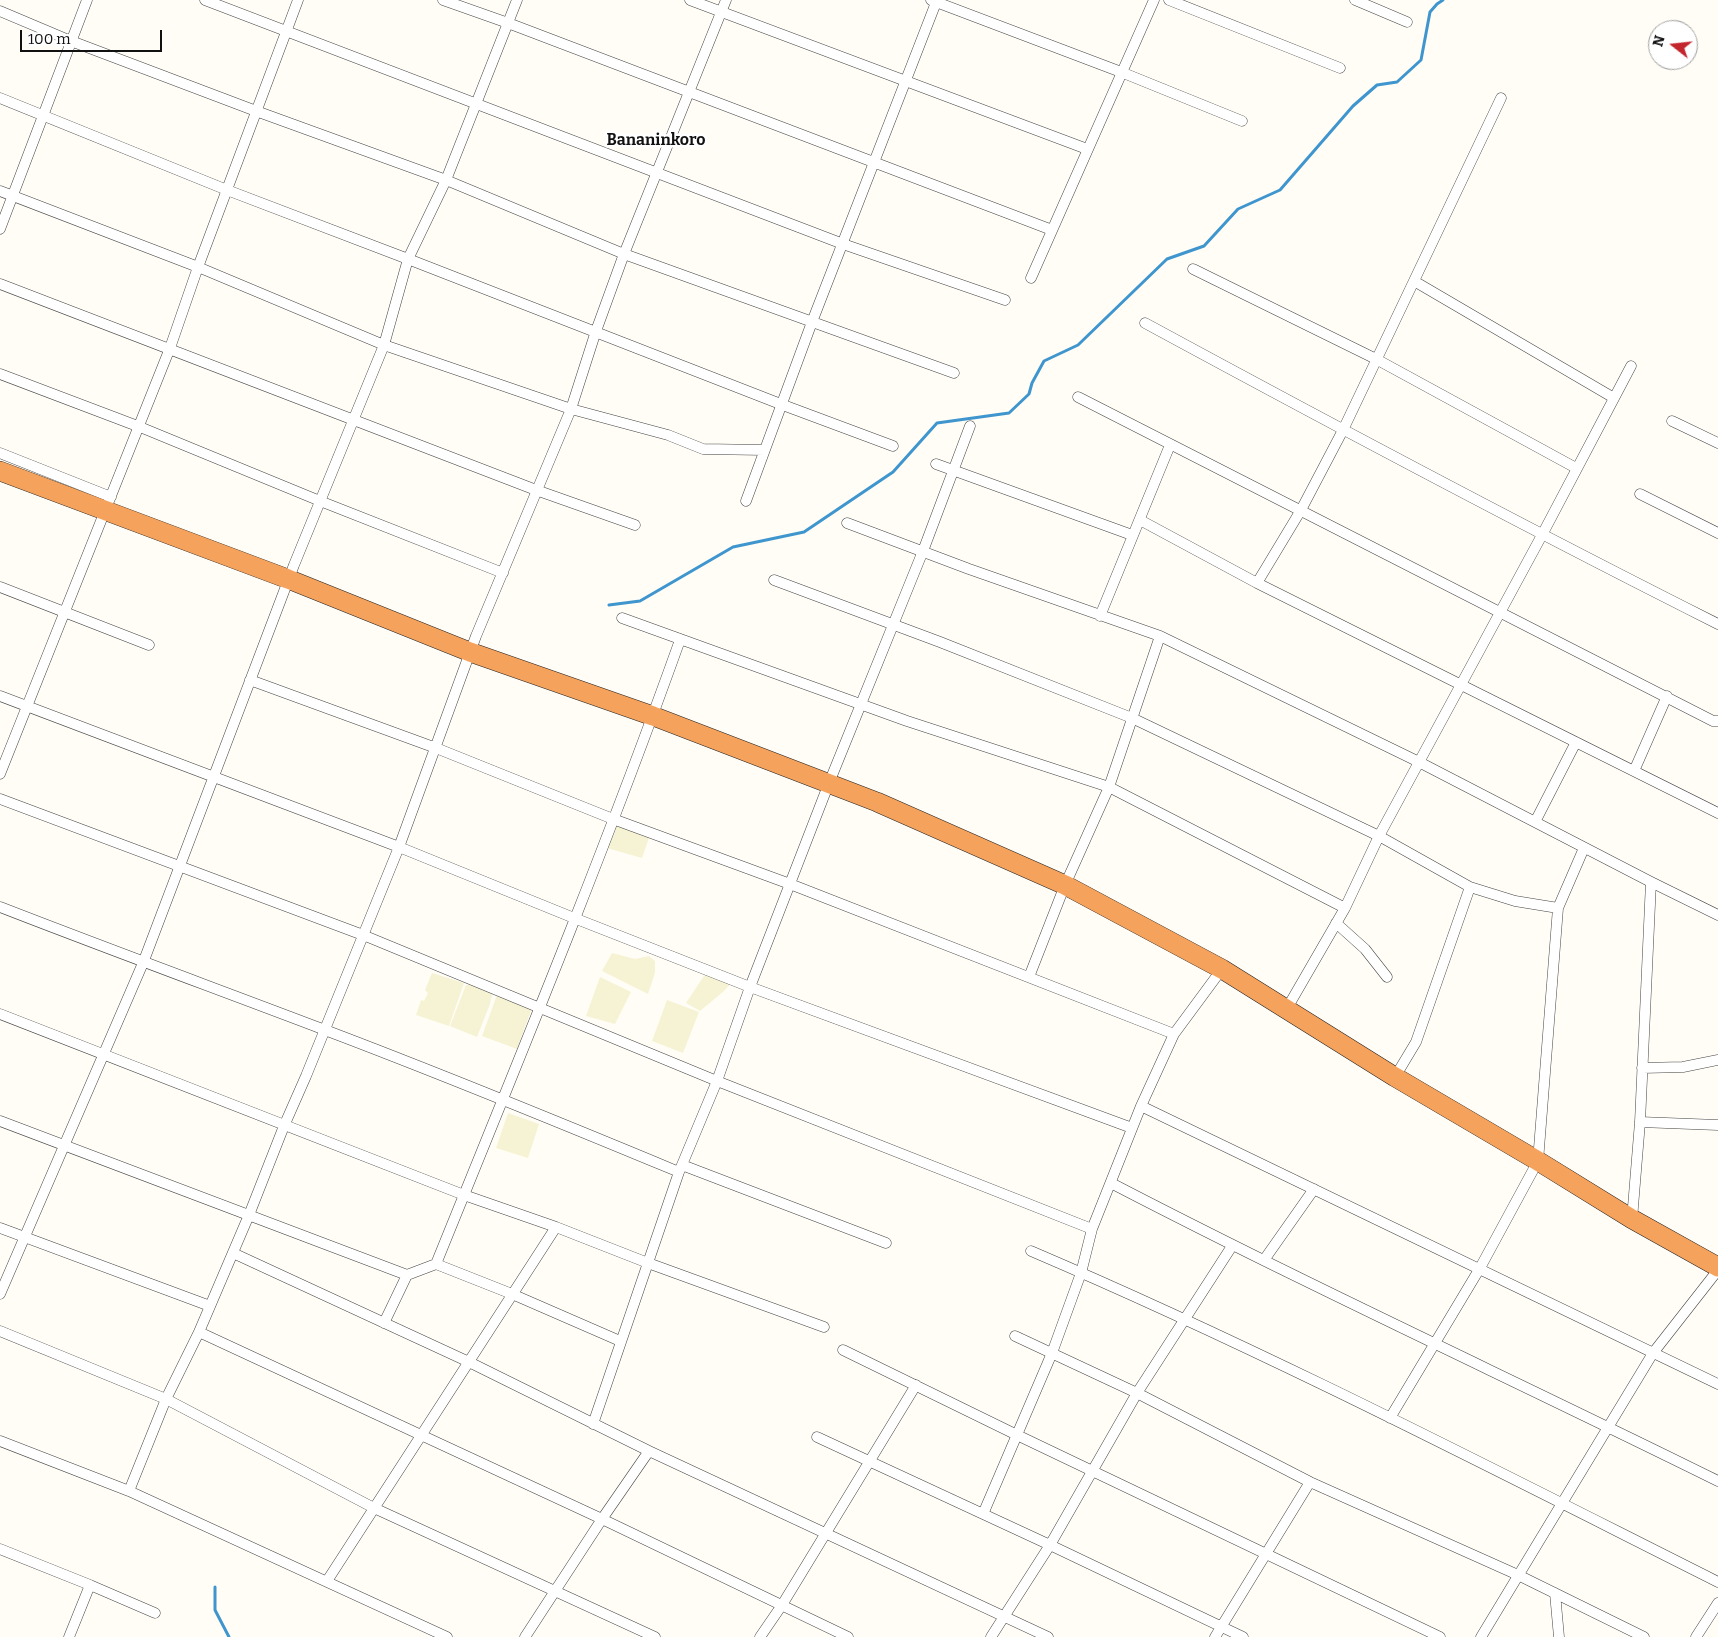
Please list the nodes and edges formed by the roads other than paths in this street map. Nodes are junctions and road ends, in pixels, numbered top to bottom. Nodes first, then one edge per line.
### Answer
1 (87, 0) edge
2 (206, 0) edge
3 (298, 0) edge
4 (443, 0) edge
5 (517, 0) edge
6 (690, 0) edge
7 (726, 0) edge
8 (1154, 0) edge
9 (1169, 0) edge
10 (1355, 0) edge
11 (935, 1) edge
12 (0, 11) edge
13 (721, 11) junction
14 (1407, 22) dead end
15 (508, 23) junction
16 (286, 31) junction
17 (71, 41) junction
18 (1340, 68) dead end
19 (1121, 72) junction
20 (907, 81) junction
21 (688, 93) junction
22 (0, 98) edge
23 (1501, 98) dead end
24 (476, 104) junction
25 (256, 111) junction
26 (43, 116) junction
27 (1242, 121) dead end
28 (1087, 149) junction
29 (875, 163) junction
30 (656, 173) junction
31 (446, 180) junction
32 (227, 190) junction
33 (0, 191) edge
34 (12, 196) junction
35 (0, 229) edge
36 (1052, 230) junction
37 (843, 244) junction
38 (624, 254) junction
39 (408, 259) junction
40 (198, 266) junction
41 (1193, 269) dead end
42 (1031, 278) dead end
43 (1414, 281) junction
44 (0, 284) edge
45 (1005, 300) dead end
46 (812, 322) junction
47 (1145, 323) dead end
48 (596, 332) junction
49 (384, 345) junction
50 (170, 348) junction
51 (1376, 359) junction
52 (1631, 366) dead end
53 (0, 374) edge
54 (954, 374) dead end
55 (1078, 397) dead end
56 (1614, 398) junction
57 (783, 405) junction
58 (572, 409) junction
59 (354, 420) junction
60 (1672, 421) dead end
61 (970, 426) dead end
62 (140, 427) junction
63 (1343, 430) junction
64 (1718, 443) edge
65 (1170, 445) junction
66 (894, 446) dead end
67 (764, 450) junction
68 (0, 453) edge
69 (936, 464) dead end
70 (1576, 468) junction
71 (953, 470) junction
72 (0, 471) edge
73 (536, 490) junction
74 (1640, 494) dead end
75 (320, 501) junction
76 (746, 501) dead end
77 (108, 503) junction
78 (1301, 510) junction
79 (1140, 520) junction
80 (847, 523) dead end
81 (635, 525) dead end
82 (1718, 533) edge
83 (1132, 535) junction
84 (1542, 535) junction
85 (923, 552) junction
86 (502, 573) junction
87 (288, 579) junction
88 (774, 580) dead end
89 (1258, 583) junction
90 (0, 587) edge
91 (65, 612) junction
92 (1499, 613) junction
93 (1100, 616) junction
94 (622, 618) dead end
95 (1718, 624) edge
96 (893, 626) junction
97 (1160, 636) junction
98 (680, 640) junction
99 (149, 646) dead end
100 (470, 652) junction
101 (250, 680) junction
102 (1461, 683) junction
103 (0, 696) edge
104 (1666, 696) junction
105 (862, 705) junction
106 (27, 707) junction
107 (653, 716) junction
108 (1132, 718) junction
109 (1718, 721) edge
110 (1576, 742) junction
111 (436, 748) junction
112 (1419, 762) junction
113 (1634, 771) junction
114 (0, 774) edge
115 (213, 778) junction
116 (829, 783) junction
117 (1109, 787) junction
118 (0, 799) edge
119 (1718, 813) edge
120 (613, 819) junction
121 (1535, 822) junction
122 (1379, 836) junction
123 (399, 847) junction
124 (1584, 848) junction
125 (178, 866) junction
126 (1651, 882) junction
127 (790, 884) junction
128 (1065, 885) junction
129 (1470, 887) junction
130 (0, 907) edge
131 (1345, 908) junction
132 (1558, 908) junction
133 (1718, 915) edge
134 (574, 918) junction
135 (1336, 924) junction
136 (363, 935) junction
137 (143, 963) junction
138 (1222, 969) junction
139 (1029, 977) junction
140 (1388, 977) dead end
141 (750, 987) junction
142 (540, 1007) junction
143 (1286, 1010) junction
144 (0, 1014) edge
145 (325, 1030) junction
146 (1174, 1034) junction
147 (103, 1054) junction
148 (1718, 1060) edge
149 (1642, 1068) junction
150 (1395, 1077) junction
151 (718, 1081) junction
152 (503, 1099) junction
153 (1141, 1106) junction
154 (0, 1121) edge
155 (1640, 1122) junction
156 (1718, 1125) edge
157 (284, 1126) junction
158 (1132, 1128) junction
159 (63, 1146) junction
160 (1538, 1160) junction
161 (680, 1169) junction
162 (1111, 1183) junction
163 (1314, 1188) junction
164 (464, 1195) junction
165 (249, 1216) junction
166 (1632, 1219) junction
167 (556, 1227) junction
168 (0, 1228) edge
169 (1092, 1229) junction
170 (25, 1237) junction
171 (886, 1243) dead end
172 (1232, 1246) junction
173 (1030, 1252) dead end
174 (233, 1253) junction
175 (1264, 1260) junction
176 (436, 1264) junction
177 (648, 1264) junction
178 (1480, 1268) junction
179 (1718, 1268) edge
180 (1081, 1273) junction
181 (407, 1275) junction
182 (0, 1294) edge
183 (512, 1294) junction
184 (210, 1306) junction
185 (1184, 1319) junction
186 (384, 1324) junction
187 (824, 1328) dead end
188 (0, 1331) edge
189 (199, 1332) junction
190 (1015, 1336) dead end
191 (620, 1341) junction
192 (1434, 1344) junction
193 (843, 1350) dead end
194 (1052, 1353) junction
195 (1653, 1353) junction
196 (469, 1362) junction
197 (1718, 1384) edge
198 (916, 1385) junction
199 (1137, 1393) junction
200 (166, 1399) junction
201 (1390, 1418) junction
202 (593, 1424) junction
203 (1608, 1427) junction
204 (422, 1435) junction
205 (1017, 1435) junction
206 (817, 1437) dead end
207 (0, 1441) edge
208 (649, 1451) junction
209 (870, 1462) junction
210 (1092, 1471) junction
211 (1718, 1481) edge
212 (1310, 1482) junction
213 (129, 1491) junction
214 (1562, 1504) junction
215 (374, 1508) junction
216 (983, 1514) junction
217 (602, 1519) junction
218 (826, 1533) junction
219 (1050, 1545) junction
220 (0, 1549) edge
221 (1266, 1554) junction
222 (1518, 1576) junction
223 (328, 1581) junction
224 (1718, 1582) edge
225 (90, 1585) junction
226 (555, 1591) junction
227 (1555, 1593) junction
228 (1718, 1603) edge
229 (782, 1605) junction
230 (155, 1614) dead end
231 (1005, 1616) junction
232 (1222, 1626) junction
233 (69, 1637) edge
234 (447, 1637) edge
235 (525, 1637) edge
236 (655, 1637) edge
237 (760, 1637) edge
238 (848, 1637) edge
239 (991, 1637) edge
240 (1048, 1637) edge
241 (1215, 1637) edge
242 (1243, 1637) edge
243 (1440, 1637) edge
244 (1481, 1637) edge
245 (1559, 1637) edge
246 (1644, 1637) edge
247 (1696, 1637) edge

1 - 17 street
2 - 16 street
3 - 16 street
4 - 15 street
5 - 15 street
6 - 13 street
7 - 13 street
8 - 19 street
9 - 18 street
10 - 14 street
11 - 19 street
11 - 20 street
12 - 17 street
13 - 20 street
13 - 21 street
15 - 21 street
15 - 24 street
16 - 24 street
16 - 25 street
17 - 25 street
17 - 26 street
19 - 27 street
19 - 28 street
20 - 28 street
20 - 29 street
21 - 29 street
21 - 30 street
22 - 26 street
23 - 43 street
24 - 30 street
24 - 31 street
25 - 31 street
25 - 32 street
26 - 32 street
26 - 34 street
28 - 36 street
29 - 36 street
29 - 37 street
30 - 37 street
30 - 38 street
31 - 38 street
31 - 39 street
32 - 39 street
32 - 40 street
33 - 34 street
34 - 35 street
34 - 40 street
36 - 42 street
37 - 45 street
37 - 46 street
38 - 46 street
38 - 48 street
39 - 48 street
39 - 49 street
40 - 49 street
40 - 50 street
41 - 51 street
43 - 51 street
43 - 56 street
44 - 50 street
46 - 54 street
46 - 57 street
47 - 63 street
48 - 57 street
48 - 58 street
49 - 58 street
49 - 59 street
50 - 59 street
50 - 62 street
51 - 63 street
51 - 70 street
52 - 56 street
53 - 62 street
55 - 65 street
56 - 70 street
57 - 66 street
57 - 67 street
58 - 67 street
58 - 73 street
59 - 73 street
59 - 75 street
60 - 64 street
61 - 71 street
62 - 75 street
62 - 77 street
63 - 78 street
63 - 84 street
65 - 78 street
65 - 79 street
67 - 76 street
68 - 77 street
69 - 71 street
70 - 84 street
71 - 83 street
71 - 85 street
72 - 77 highway
73 - 81 street
73 - 86 street
74 - 82 street
75 - 86 street
75 - 87 street
77 - 87 highway
77 - 91 street
78 - 89 street
78 - 92 street
79 - 83 street
79 - 89 street
80 - 85 street
83 - 93 street
84 - 92 street
84 - 95 street
85 - 93 street
85 - 96 street
86 - 100 street
87 - 100 highway
87 - 101 street
88 - 96 street
89 - 102 street
90 - 91 street
91 - 99 street
91 - 106 street
92 - 102 street
92 - 104 street
93 - 97 street
94 - 98 street
96 - 105 street
96 - 108 street
97 - 108 street
97 - 112 street
98 - 105 street
98 - 107 street
100 - 107 highway
100 - 111 street
101 - 111 street
101 - 115 street
102 - 110 street
102 - 112 street
103 - 106 street
104 - 109 street
104 - 113 street
105 - 116 street
105 - 117 street
106 - 114 street
106 - 115 street
107 - 116 highway
107 - 120 street
108 - 117 street
108 - 122 street
110 - 113 street
110 - 121 street
111 - 120 street
111 - 123 street
112 - 121 street
112 - 122 street
113 - 119 street
115 - 123 street
115 - 125 street
116 - 127 street
116 - 128 highway
117 - 128 street
117 - 131 street
118 - 125 street
120 - 127 street
120 - 134 street
121 - 124 street
122 - 129 street
122 - 131 street
123 - 134 street
123 - 136 street
124 - 126 street
124 - 132 street
125 - 136 street
125 - 137 street
126 - 133 street
126 - 149 street
127 - 139 street
127 - 141 street
128 - 138 highway
128 - 139 street
129 - 132 street
129 - 150 street
130 - 137 street
131 - 135 street
132 - 160 street
134 - 141 street
134 - 142 street
135 - 140 street
135 - 143 street
136 - 142 street
136 - 145 street
137 - 145 street
137 - 147 street
138 - 143 highway
138 - 146 street
139 - 146 street
141 - 151 street
141 - 158 street
142 - 151 street
142 - 152 street
143 - 150 highway
144 - 147 street
145 - 152 street
145 - 157 street
146 - 153 street
147 - 157 street
147 - 159 street
148 - 149 street
149 - 155 street
150 - 160 highway
151 - 161 street
151 - 169 street
152 - 161 street
152 - 164 street
153 - 158 street
153 - 163 street
154 - 159 street
155 - 156 street
155 - 166 street
157 - 164 street
157 - 165 street
158 - 162 street
159 - 165 street
159 - 170 street
160 - 166 highway
160 - 178 street
161 - 171 street
161 - 177 street
162 - 169 street
162 - 172 street
163 - 175 street
163 - 178 street
164 - 167 street
164 - 176 street
165 - 174 street
165 - 181 street
166 - 179 highway
167 - 177 street
167 - 183 street
168 - 170 street
169 - 180 street
170 - 182 street
170 - 184 street
172 - 175 street
172 - 185 street
173 - 180 street
174 - 184 street
174 - 186 street
175 - 192 street
176 - 181 street
176 - 183 street
177 - 187 street
177 - 191 street
178 - 192 street
178 - 195 street
179 - 195 street
180 - 185 street
180 - 194 street
181 - 186 street
183 - 191 street
183 - 196 street
184 - 189 street
185 - 199 street
185 - 201 street
186 - 196 street
188 - 200 street
189 - 200 street
189 - 204 street
190 - 194 street
191 - 202 street
192 - 201 street
192 - 203 street
193 - 198 street
194 - 199 street
194 - 205 street
195 - 197 street
195 - 203 street
196 - 202 street
196 - 204 street
198 - 205 street
198 - 209 street
199 - 210 street
199 - 212 street
200 - 213 street
200 - 215 street
201 - 214 street
202 - 208 street
203 - 211 street
203 - 214 street
204 - 215 street
204 - 217 street
205 - 210 street
205 - 216 street
206 - 209 street
207 - 213 street
208 - 217 street
208 - 218 street
209 - 216 street
209 - 218 street
210 - 219 street
210 - 221 street
212 - 221 street
212 - 222 street
213 - 223 street
214 - 222 street
214 - 224 street
215 - 223 street
215 - 226 street
216 - 219 street
217 - 226 street
217 - 229 street
218 - 229 street
218 - 231 street
219 - 231 street
219 - 232 street
220 - 225 street
221 - 232 street
221 - 243 street
222 - 227 street
222 - 244 street
223 - 234 street
225 - 230 street
225 - 233 street
226 - 235 street
226 - 236 street
227 - 245 street
227 - 246 street
228 - 247 street
229 - 237 street
229 - 238 street
231 - 239 street
231 - 240 street
232 - 241 street
232 - 242 street

